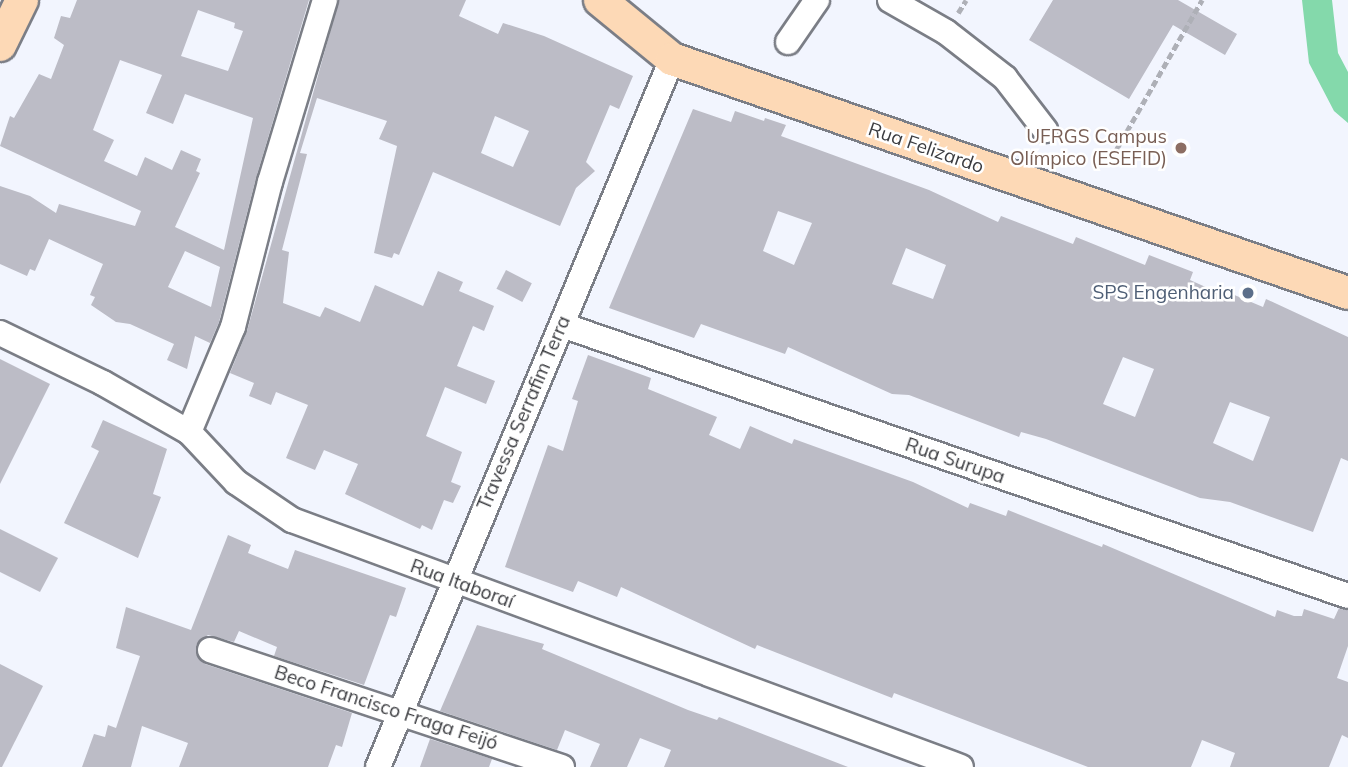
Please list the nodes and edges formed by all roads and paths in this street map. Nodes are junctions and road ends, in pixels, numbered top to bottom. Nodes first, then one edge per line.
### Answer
1 (22, 0) edge
2 (325, 0) edge
3 (600, 0) edge
4 (817, 0) edge
5 (890, 0) edge
6 (1202, 0) edge
7 (788, 42) dead end
8 (0, 45) edge
9 (673, 59) junction
10 (1045, 130) dead end
11 (1116, 150) dead end
12 (1348, 293) edge
13 (562, 325) junction
14 (0, 333) edge
15 (188, 432) junction
16 (453, 581) junction
17 (1348, 596) edge
18 (210, 650) dead end
19 (401, 710) junction
20 (377, 767) edge
21 (562, 767) edge
22 (961, 767) edge

1 - 8 main road
2 - 15 street
3 - 9 main road, Rua Felizardo
4 - 7 street
5 - 10 street
6 - 11 path
9 - 12 main road, Rua Felizardo
9 - 13 street, Travessa Serrafim Terra
13 - 16 street, Travessa Serrafim Terra
13 - 17 street, Rua Surupa
14 - 15 street, Rua Itaboraí
15 - 16 street, Rua Itaboraí
16 - 19 street, Travessa Serrafim Terra
16 - 22 street, Rua Itaboraí
18 - 19 street, Beco Francisco Fraga Feijó
19 - 20 street, Travessa Serrafim Terra
19 - 21 street, Beco Francisco Fraga Feijó

